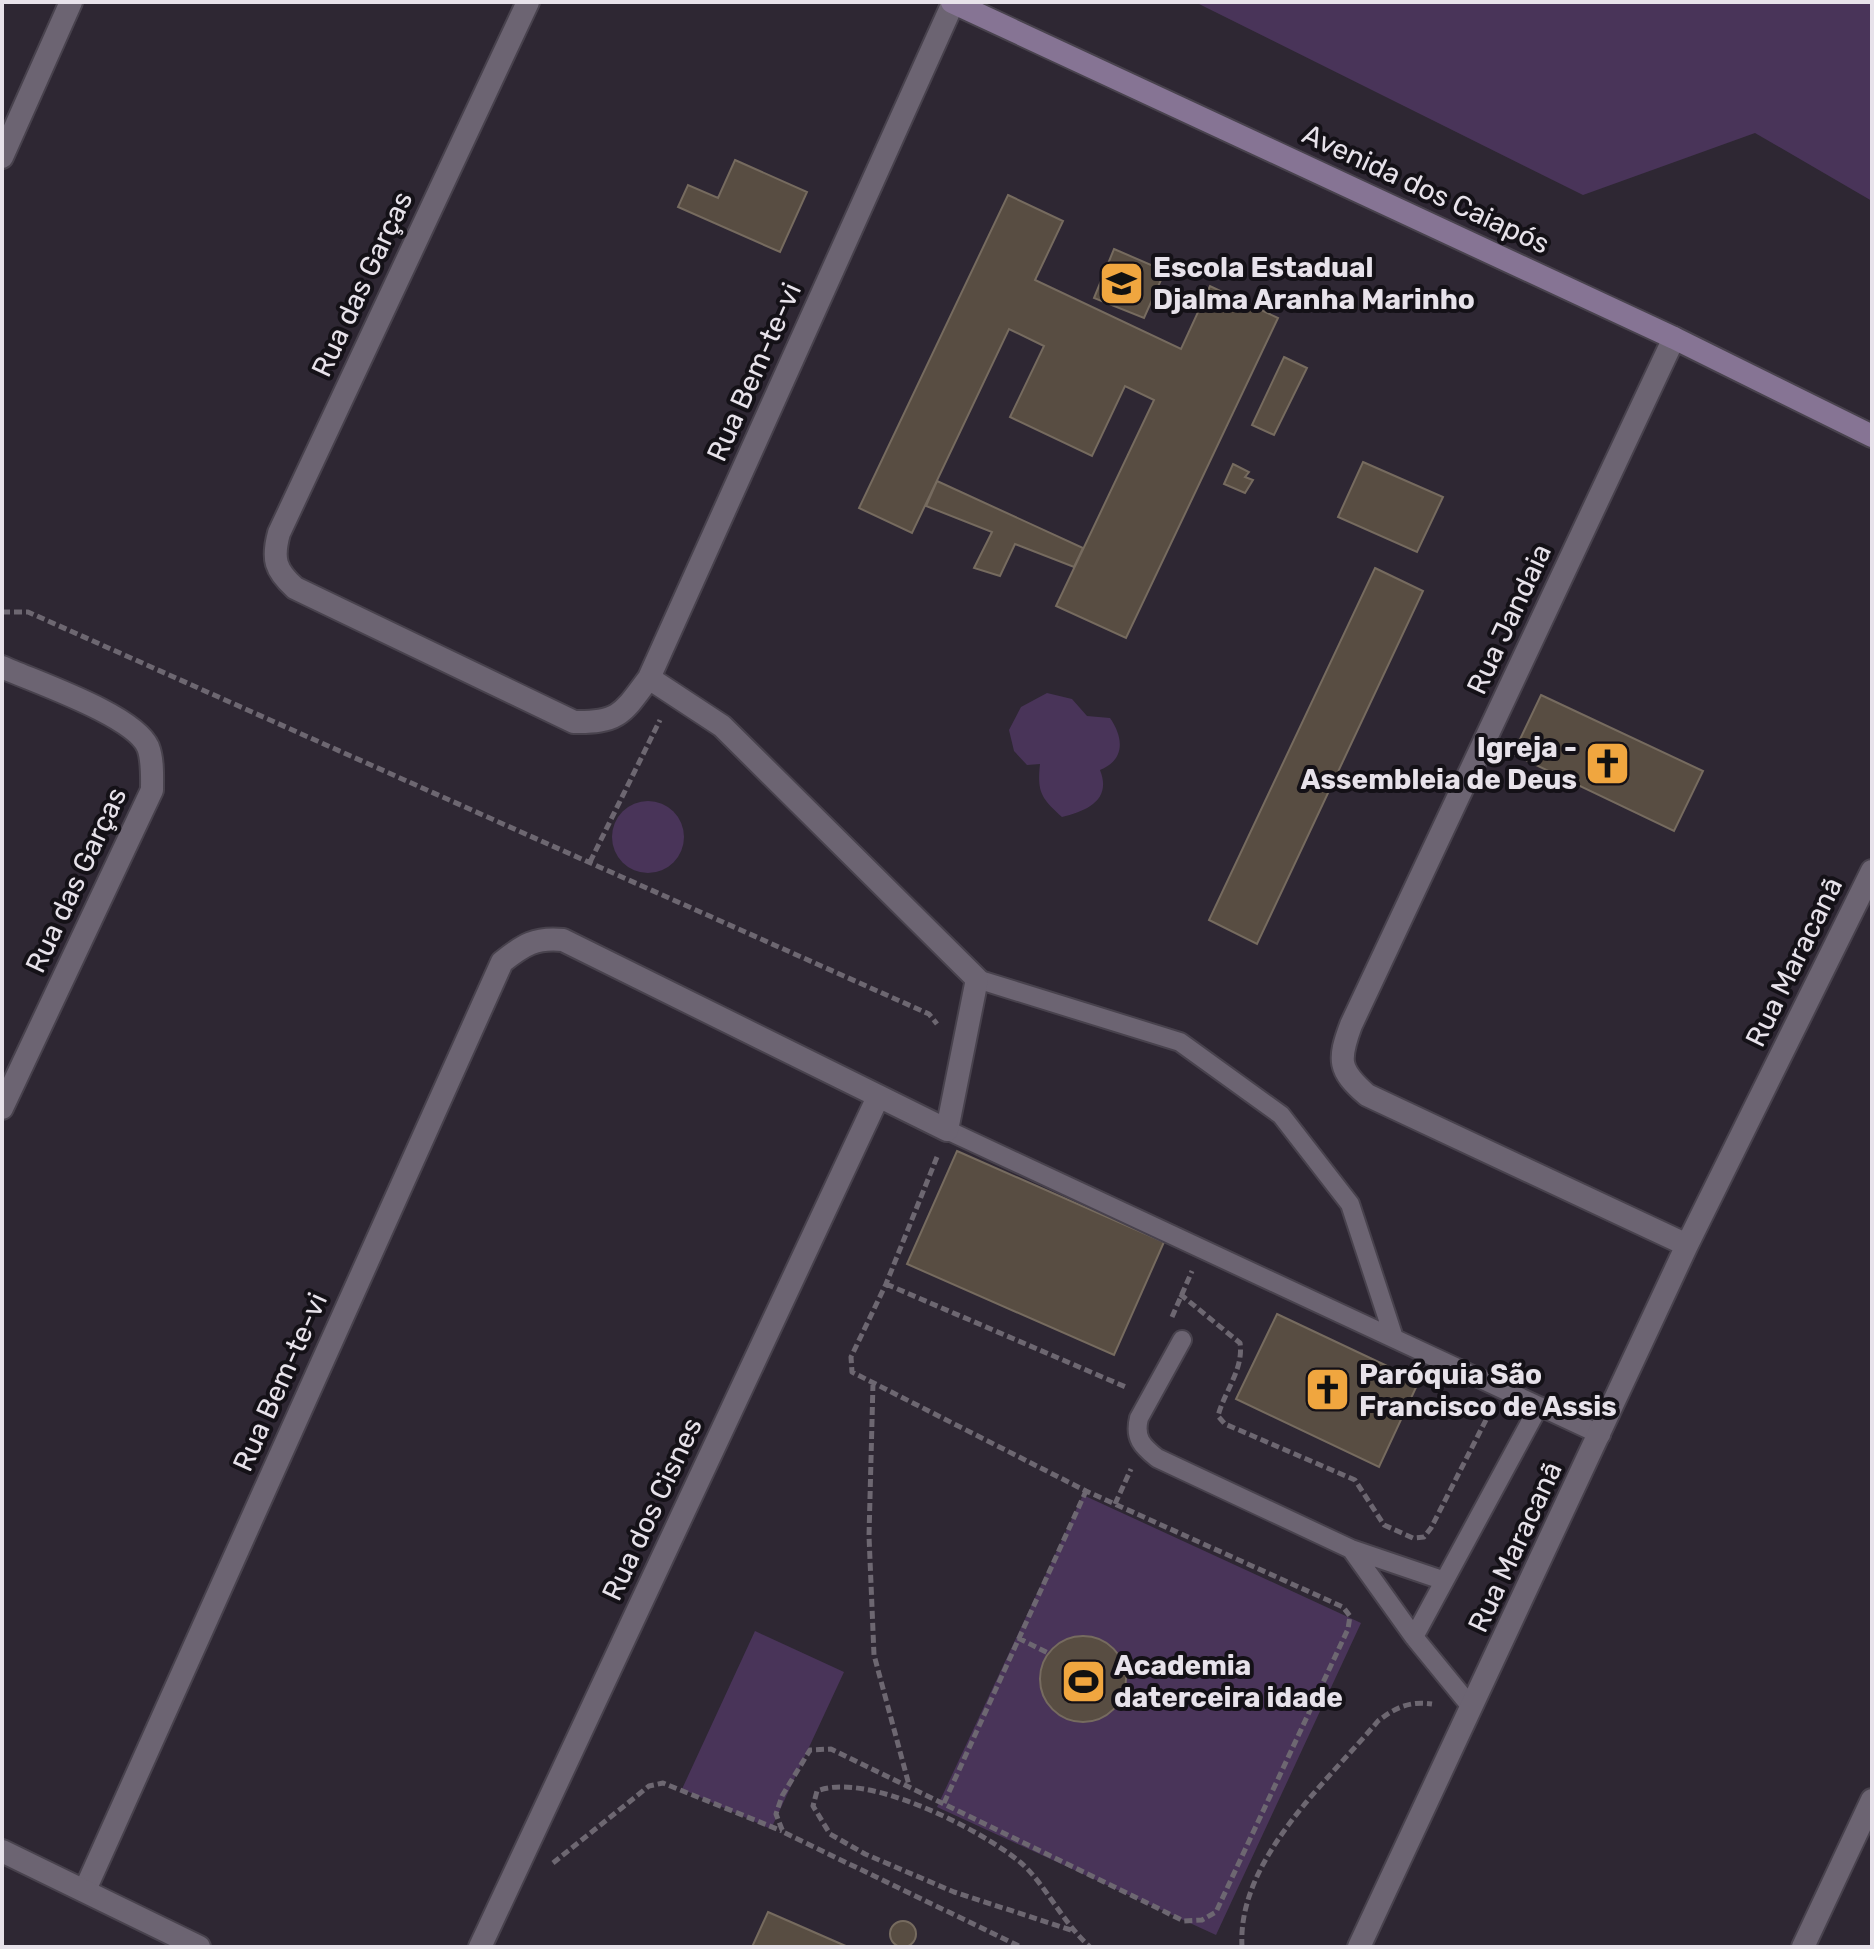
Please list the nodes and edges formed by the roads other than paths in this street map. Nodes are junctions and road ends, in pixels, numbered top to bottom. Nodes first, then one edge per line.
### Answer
1 (71, 2) edge
2 (528, 2) edge
3 (952, 2) edge
4 (2, 157) edge
5 (1674, 338) junction
6 (1872, 436) edge
7 (2, 667) edge
8 (649, 678) junction
9 (574, 722) joint
10 (1872, 871) edge
11 (977, 979) junction
12 (878, 1097) junction
13 (2, 1108) edge
14 (947, 1130) junction
15 (1687, 1245) junction
16 (1394, 1338) junction
17 (1182, 1340) road end
18 (1539, 1406) junction
19 (1601, 1435) junction
20 (1351, 1549) junction
21 (1442, 1580) junction
22 (1414, 1637) junction
23 (1472, 1708) junction
24 (1872, 1800) edge
25 (2, 1851) edge
26 (85, 1890) junction
27 (199, 1947) edge
28 (480, 1947) edge
29 (1359, 1947) edge
30 (1803, 1947) edge

1 - 4 street
2 - 9 street, Rua das Garças
3 - 5 main road, Avenida dos Caiapós
3 - 8 street, Rua Bem-te-vi
5 - 6 main road, Avenida dos Caiapós
5 - 15 street, Rua Jandaia
7 - 13 street, Rua das Garças
8 - 9 street, Rua Bem-te-vi
8 - 11 street
10 - 15 street, Rua Maracanã
11 - 14 street
11 - 16 lane
12 - 14 street
12 - 26 street, Rua Bem-te-vi
12 - 28 street, Rua dos Cisnes
14 - 16 lane
15 - 19 street, Rua Maracanã
16 - 18 lane
17 - 20 lane
18 - 19 lane
18 - 21 lane
19 - 23 street, Rua Maracanã
20 - 21 lane
20 - 22 lane
21 - 22 lane
22 - 23 lane
23 - 29 street, Rua Maracanã
24 - 30 street
25 - 26 street
26 - 27 street

